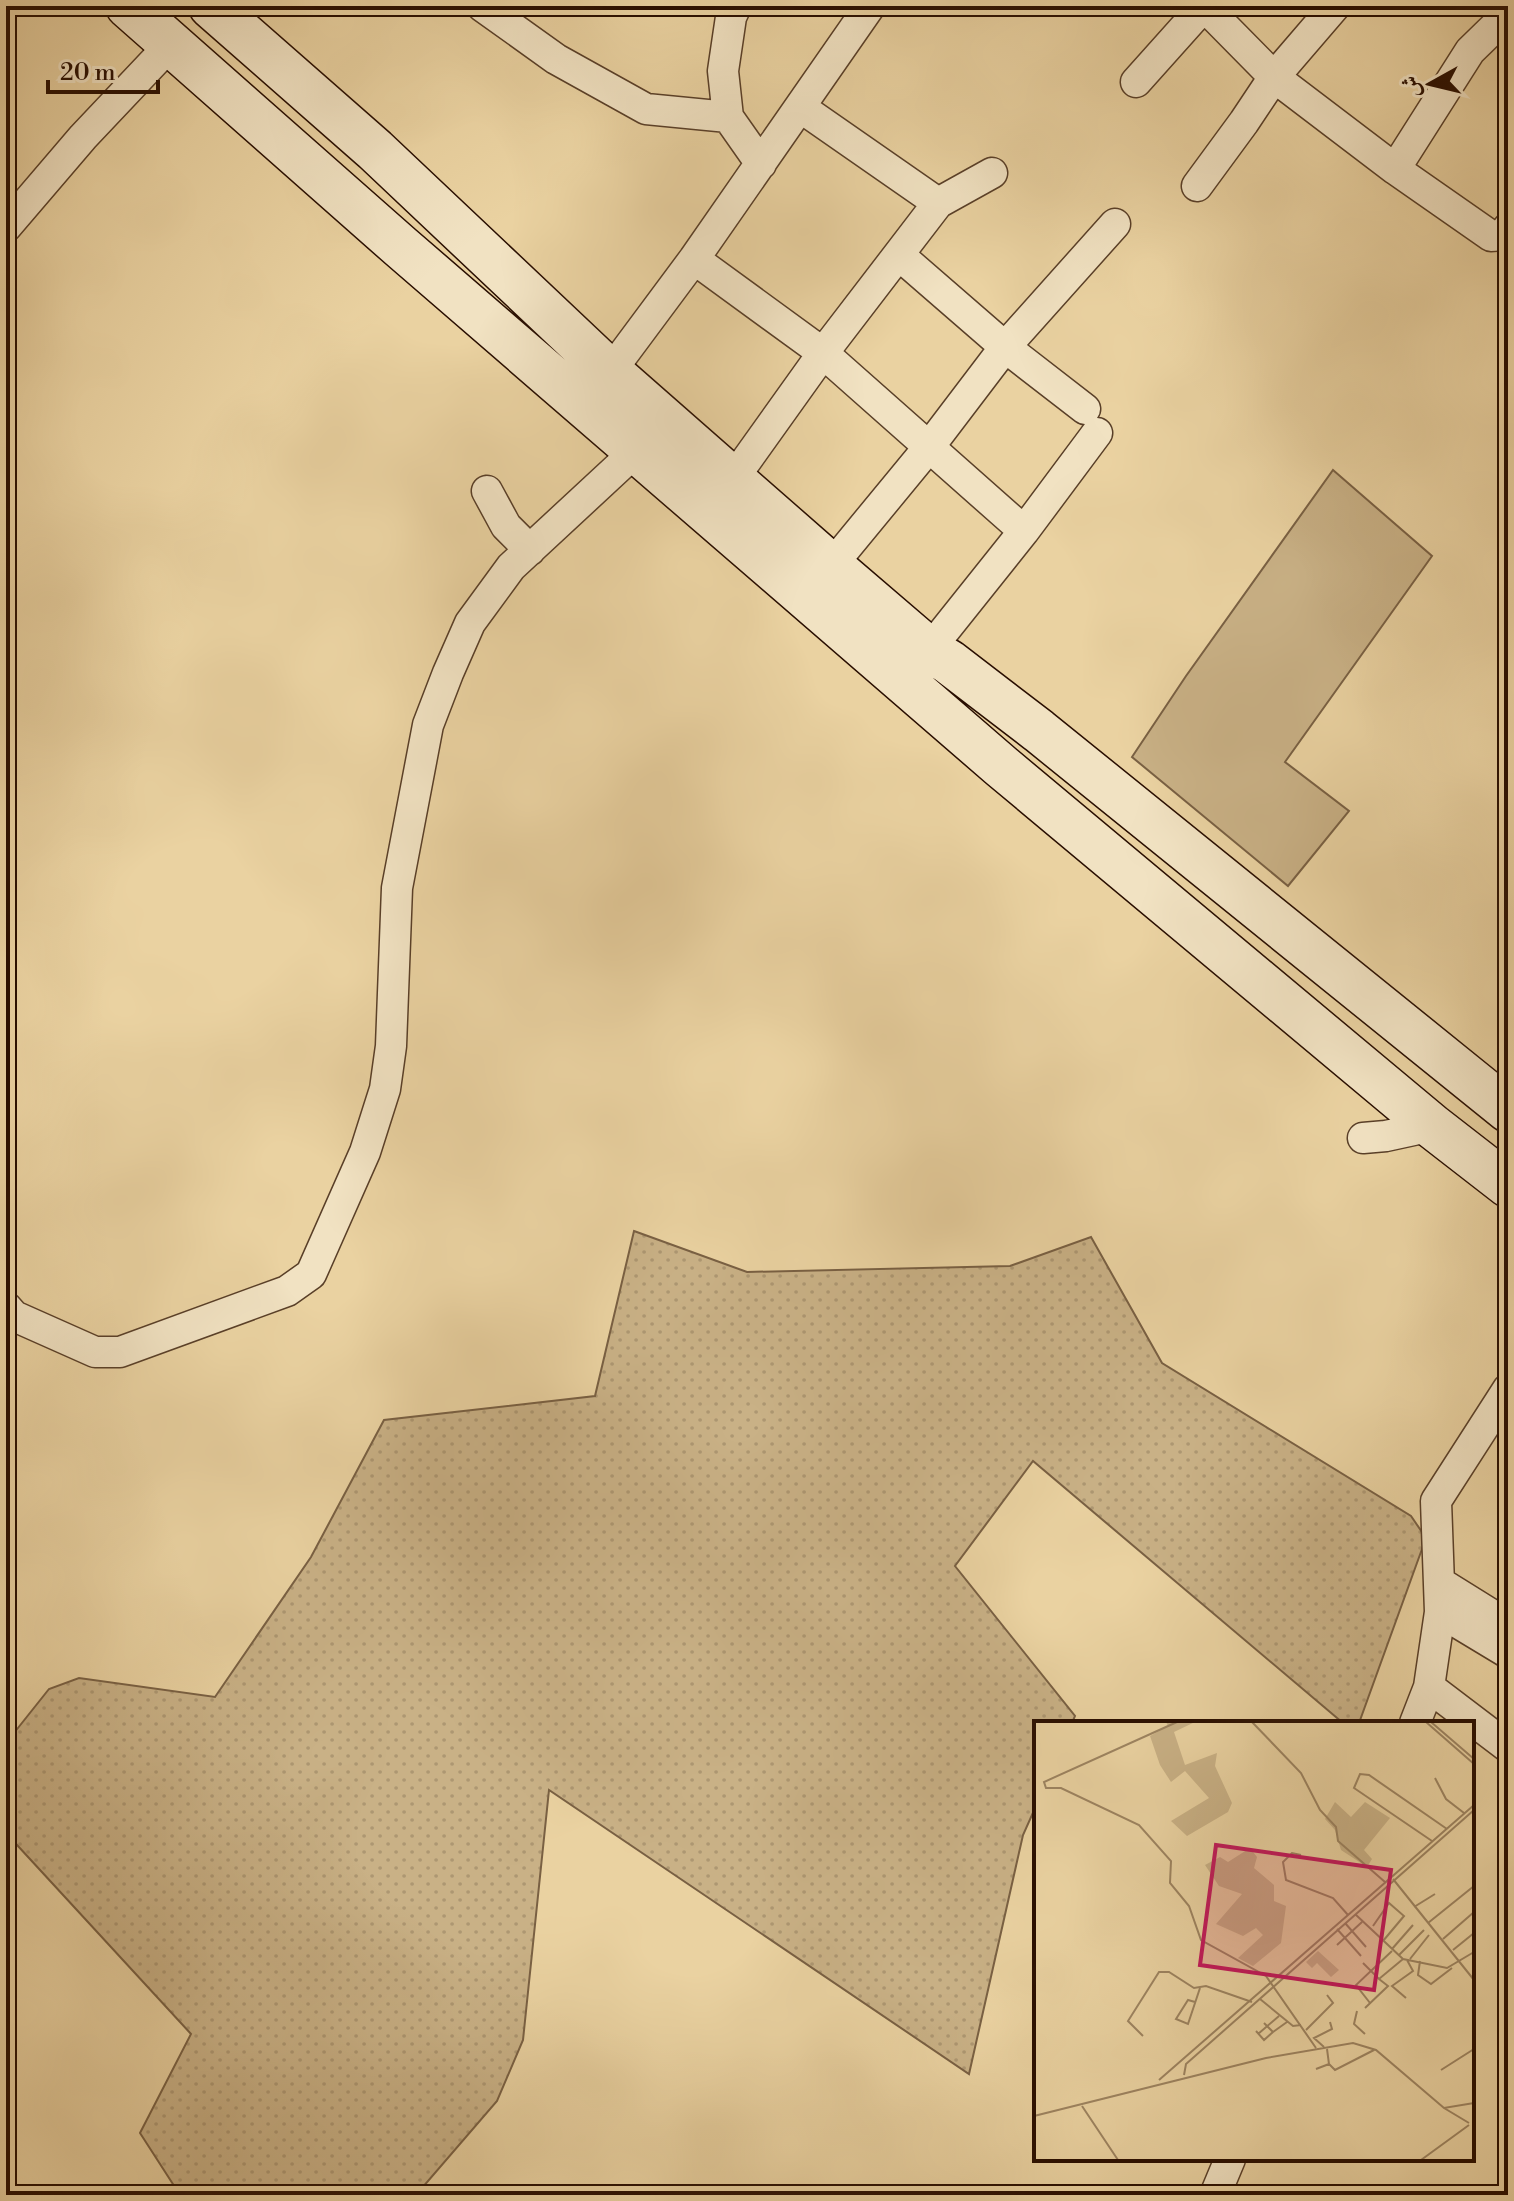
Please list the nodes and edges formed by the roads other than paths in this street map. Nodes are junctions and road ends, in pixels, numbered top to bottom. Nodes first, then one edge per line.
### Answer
1 (128, 6) edge
2 (211, 6) edge
3 (482, 6) edge
4 (736, 6) edge
5 (870, 6) edge
6 (1204, 6) edge
7 (1335, 6) edge
8 (1508, 14) edge
9 (1497, 44) edge
10 (170, 45) junction
11 (1274, 77) junction
12 (1136, 82) dead end
13 (800, 107) junction
14 (728, 117) junction
15 (761, 164) junction
16 (1395, 169) junction
17 (992, 173) dead end
18 (1197, 186) dead end
19 (938, 203) junction
20 (1115, 224) dead end
21 (6, 227) edge
22 (1508, 228) edge
23 (899, 255) junction
24 (694, 259) junction
25 (1005, 347) junction
26 (823, 353) junction
27 (610, 372) junction
28 (929, 447) junction
29 (636, 451) junction
30 (733, 479) junction
31 (487, 491) dead end
32 (1024, 531) junction
33 (530, 550) junction
34 (831, 566) junction
35 (929, 650) junction
36 (1508, 1110) edge
37 (1432, 1126) junction
38 (1363, 1138) dead end
39 (1508, 1185) edge
40 (6, 1307) edge
41 (1508, 1389) edge
42 (1439, 1582) junction
43 (1440, 1612) junction
44 (1508, 1625) edge
45 (1508, 1653) edge
46 (1429, 1687) junction
47 (1416, 1721) edge
48 (1474, 1721) edge
49 (1474, 1721) edge
50 (1508, 1747) edge
51 (1229, 2161) edge
52 (1215, 2195) edge

1 - 10 street
2 - 27 street
3 - 14 street
4 - 14 street
5 - 13 street
6 - 11 street
6 - 12 street
7 - 11 street
8 - 9 street
9 - 16 street
10 - 21 street
10 - 29 street
11 - 16 street
11 - 18 street
13 - 15 street
13 - 19 street
14 - 15 street
15 - 24 street
16 - 22 street
17 - 19 street
19 - 23 street
20 - 25 street
23 - 25 street
23 - 26 street
24 - 26 street
24 - 27 street
25 - 28 street
25 - 32 street
26 - 28 street
26 - 30 street
27 - 30 street
28 - 32 street
28 - 34 street
29 - 33 street
29 - 37 street
30 - 34 street
31 - 33 street
32 - 35 street
33 - 40 street
34 - 35 street
35 - 36 street
37 - 38 street
37 - 39 street
41 - 42 street
42 - 43 street
42 - 44 street
43 - 45 street
43 - 46 street
46 - 47 street
46 - 48 street
49 - 50 street
51 - 52 street

